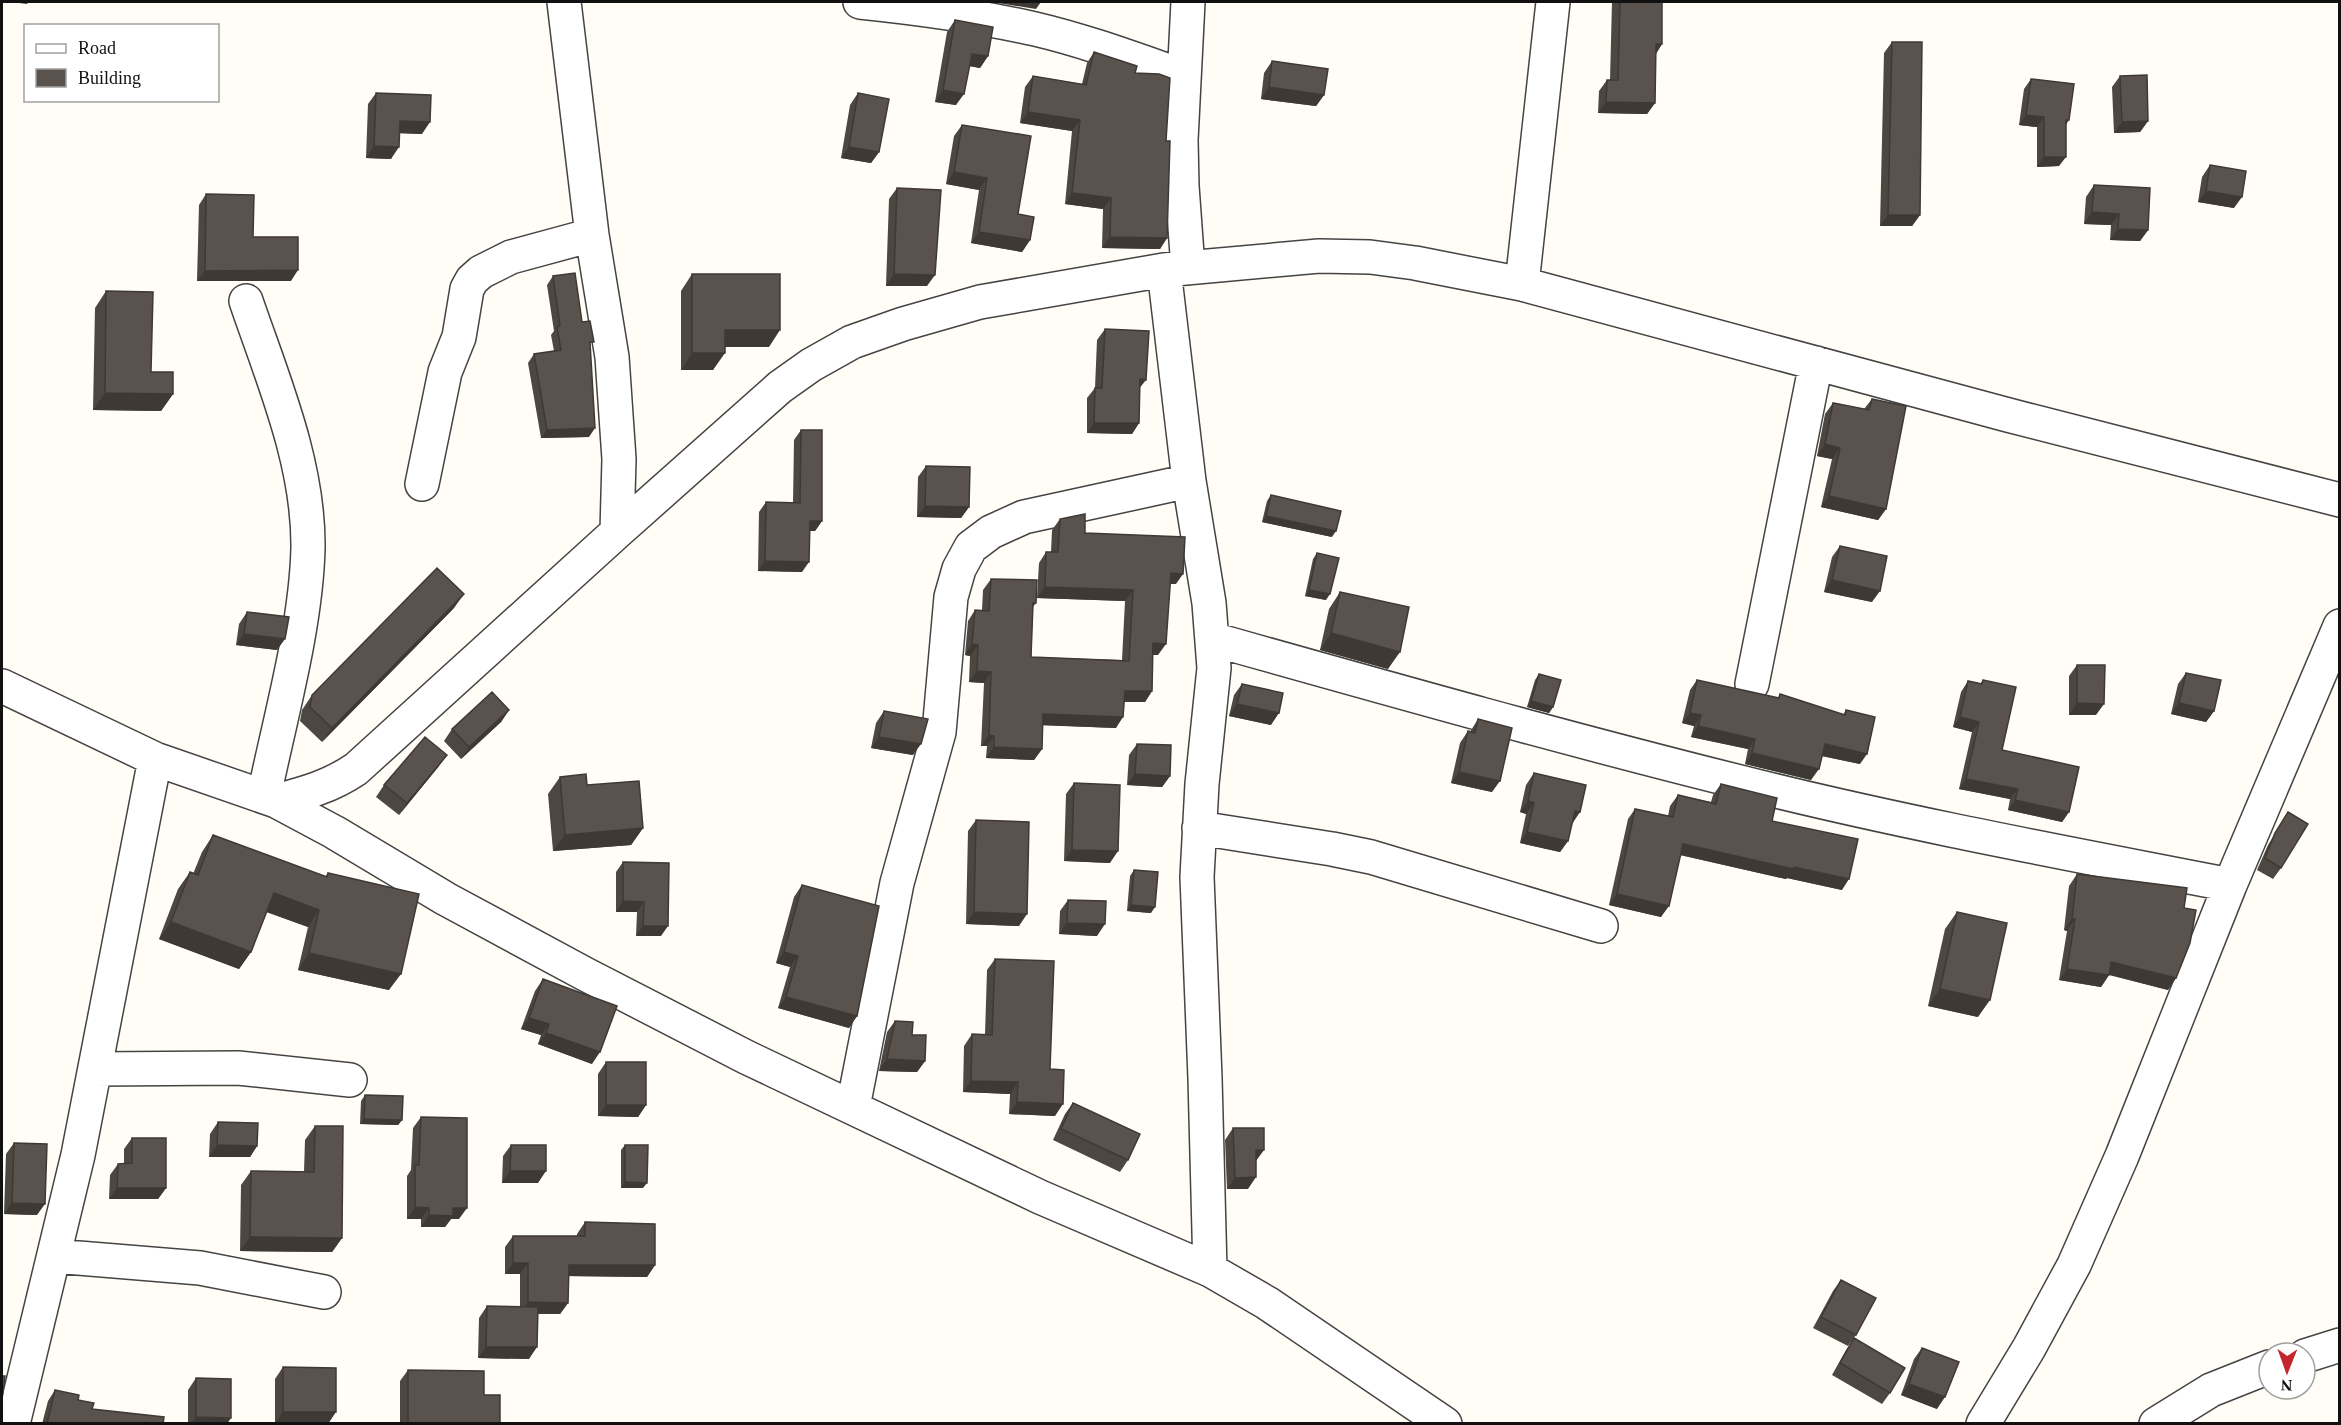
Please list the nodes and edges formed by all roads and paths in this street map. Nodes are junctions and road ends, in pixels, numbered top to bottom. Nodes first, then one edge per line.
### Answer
1 (564, 2) edge
2 (860, 2) edge
3 (1188, 2) edge
4 (1553, 2) edge
5 (1183, 76) junction
6 (592, 235) junction
7 (1176, 269) junction
8 (1522, 284) junction
9 (246, 301) dead end
10 (1816, 363) junction
11 (1189, 481) junction
12 (422, 484) dead end
13 (2340, 500) edge
14 (617, 532) junction
15 (2340, 626) edge
16 (1212, 639) junction
17 (1752, 684) dead end
18 (2, 686) edge
19 (156, 759) junction
20 (270, 798) junction
21 (1199, 828) junction
22 (2230, 885) junction
23 (1601, 926) dead end
24 (95, 1069) junction
25 (350, 1080) dead end
26 (853, 1107) junction
27 (54, 1256) junction
28 (1210, 1270) junction
29 (324, 1292) dead end
30 (2340, 1345) edge
31 (2317, 1352) edge
32 (2257, 1372) edge
33 (13, 1424) edge
34 (1445, 1424) edge
35 (1983, 1424) edge
36 (2156, 1424) edge

1 - 6 street
2 - 5 street
3 - 5 street
4 - 8 street
5 - 7 street
6 - 12 street
6 - 14 street
7 - 8 street
7 - 11 street
7 - 14 street
8 - 10 street
9 - 20 street
10 - 13 street
10 - 17 street
11 - 16 street
11 - 26 street
14 - 20 street
15 - 22 street
16 - 21 street
16 - 22 street
18 - 19 street
19 - 20 street
19 - 24 street
20 - 26 street
21 - 23 street
21 - 28 street
22 - 35 street
24 - 25 street
24 - 27 street
26 - 28 street
27 - 29 street
27 - 33 street
28 - 34 street
30 - 31 street
32 - 36 street

